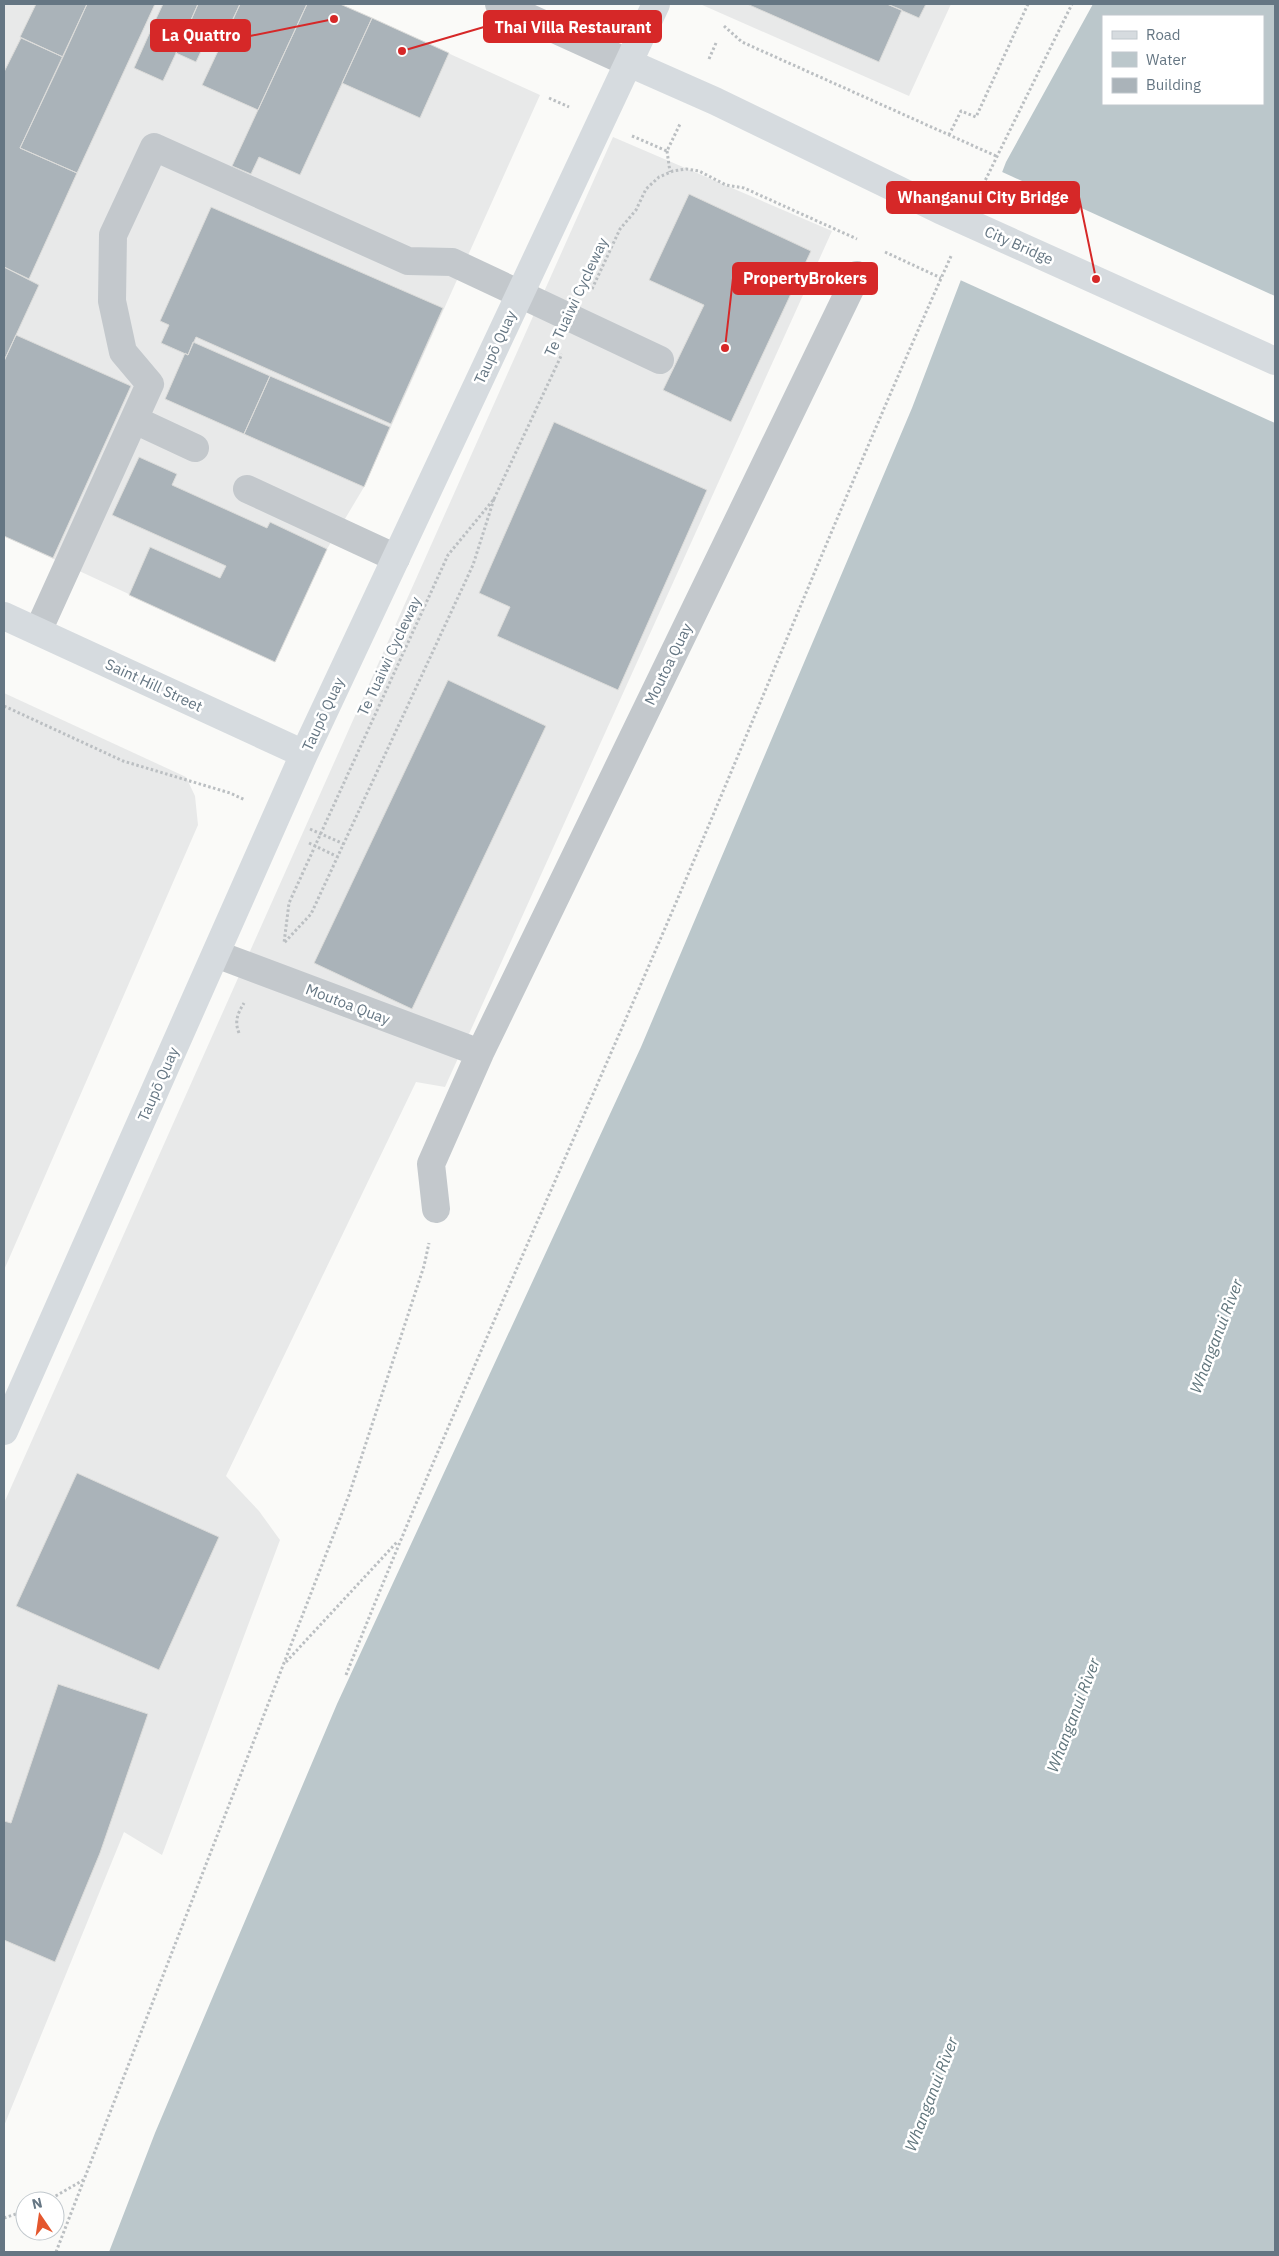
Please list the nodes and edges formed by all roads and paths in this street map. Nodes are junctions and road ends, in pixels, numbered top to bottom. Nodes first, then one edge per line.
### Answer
1 (499, 4) edge
2 (656, 4) edge
3 (1028, 4) edge
4 (1072, 4) edge
5 (724, 26) dead end
6 (629, 64) junction
7 (949, 136) junction
8 (670, 145) dead end
9 (660, 149) dead end
10 (667, 152) junction
11 (996, 156) junction
12 (670, 172) junction
13 (980, 191) dead end
14 (862, 241) dead end
15 (880, 250) dead end
16 (953, 252) dead end
17 (856, 275) dead end
18 (941, 278) junction
19 (520, 294) junction
20 (577, 322) junction
21 (660, 360) dead end
22 (1275, 361) edge
23 (135, 420) junction
24 (195, 448) dead end
25 (247, 489) dead end
26 (494, 499) junction
27 (396, 558) junction
28 (4, 616) edge
29 (38, 631) junction
30 (4, 706) edge
31 (304, 754) junction
32 (230, 793) dead end
33 (315, 831) dead end
34 (321, 833) junction
35 (309, 843) dead end
36 (344, 844) junction
37 (315, 846) junction
38 (338, 857) junction
39 (216, 954) junction
40 (480, 1053) junction
41 (436, 1209) joint
42 (4, 1431) edge
43 (400, 1540) junction
44 (284, 1665) junction
45 (346, 1675) dead end
46 (85, 2179) junction
47 (64, 2191) edge
48 (56, 2252) edge

1 - 6 street
2 - 6 main road, Taupō Quay
3 - 7 path
4 - 11 path
5 - 7 path
6 - 19 main road, Taupō Quay
6 - 22 main road, City Bridge
7 - 11 path
8 - 10 path
9 - 10 path
10 - 12 path
11 - 13 path
12 - 14 path, Te Tuaiwi Cycleway
12 - 20 path, Te Tuaiwi Cycleway
15 - 18 path
16 - 18 path
17 - 40 street, Moutoa Quay
18 - 43 path
19 - 20 street
19 - 23 street
19 - 27 main road, Taupō Quay
20 - 21 street
20 - 26 path, Te Tuaiwi Cycleway
23 - 24 street
23 - 29 street
25 - 27 street
26 - 34 path, Te Tuaiwi Cycleway
26 - 36 path, Te Tuaiwi Cycleway
27 - 31 main road, Taupō Quay
28 - 29 main road, Saint Hill Street
29 - 31 main road, Saint Hill Street
30 - 32 path
31 - 39 main road, Taupō Quay
33 - 34 path
34 - 36 path
34 - 37 path, Te Tuaiwi Cycleway
35 - 37 path
36 - 38 path, Te Tuaiwi Cycleway
37 - 38 path
37 - 38 path, Te Tuaiwi Cycleway
39 - 40 street, Moutoa Quay
39 - 42 main road, Taupō Quay
40 - 41 street, Moutoa Quay
41 - 44 path
43 - 44 path
43 - 45 path
44 - 46 path
46 - 47 path
46 - 48 path

